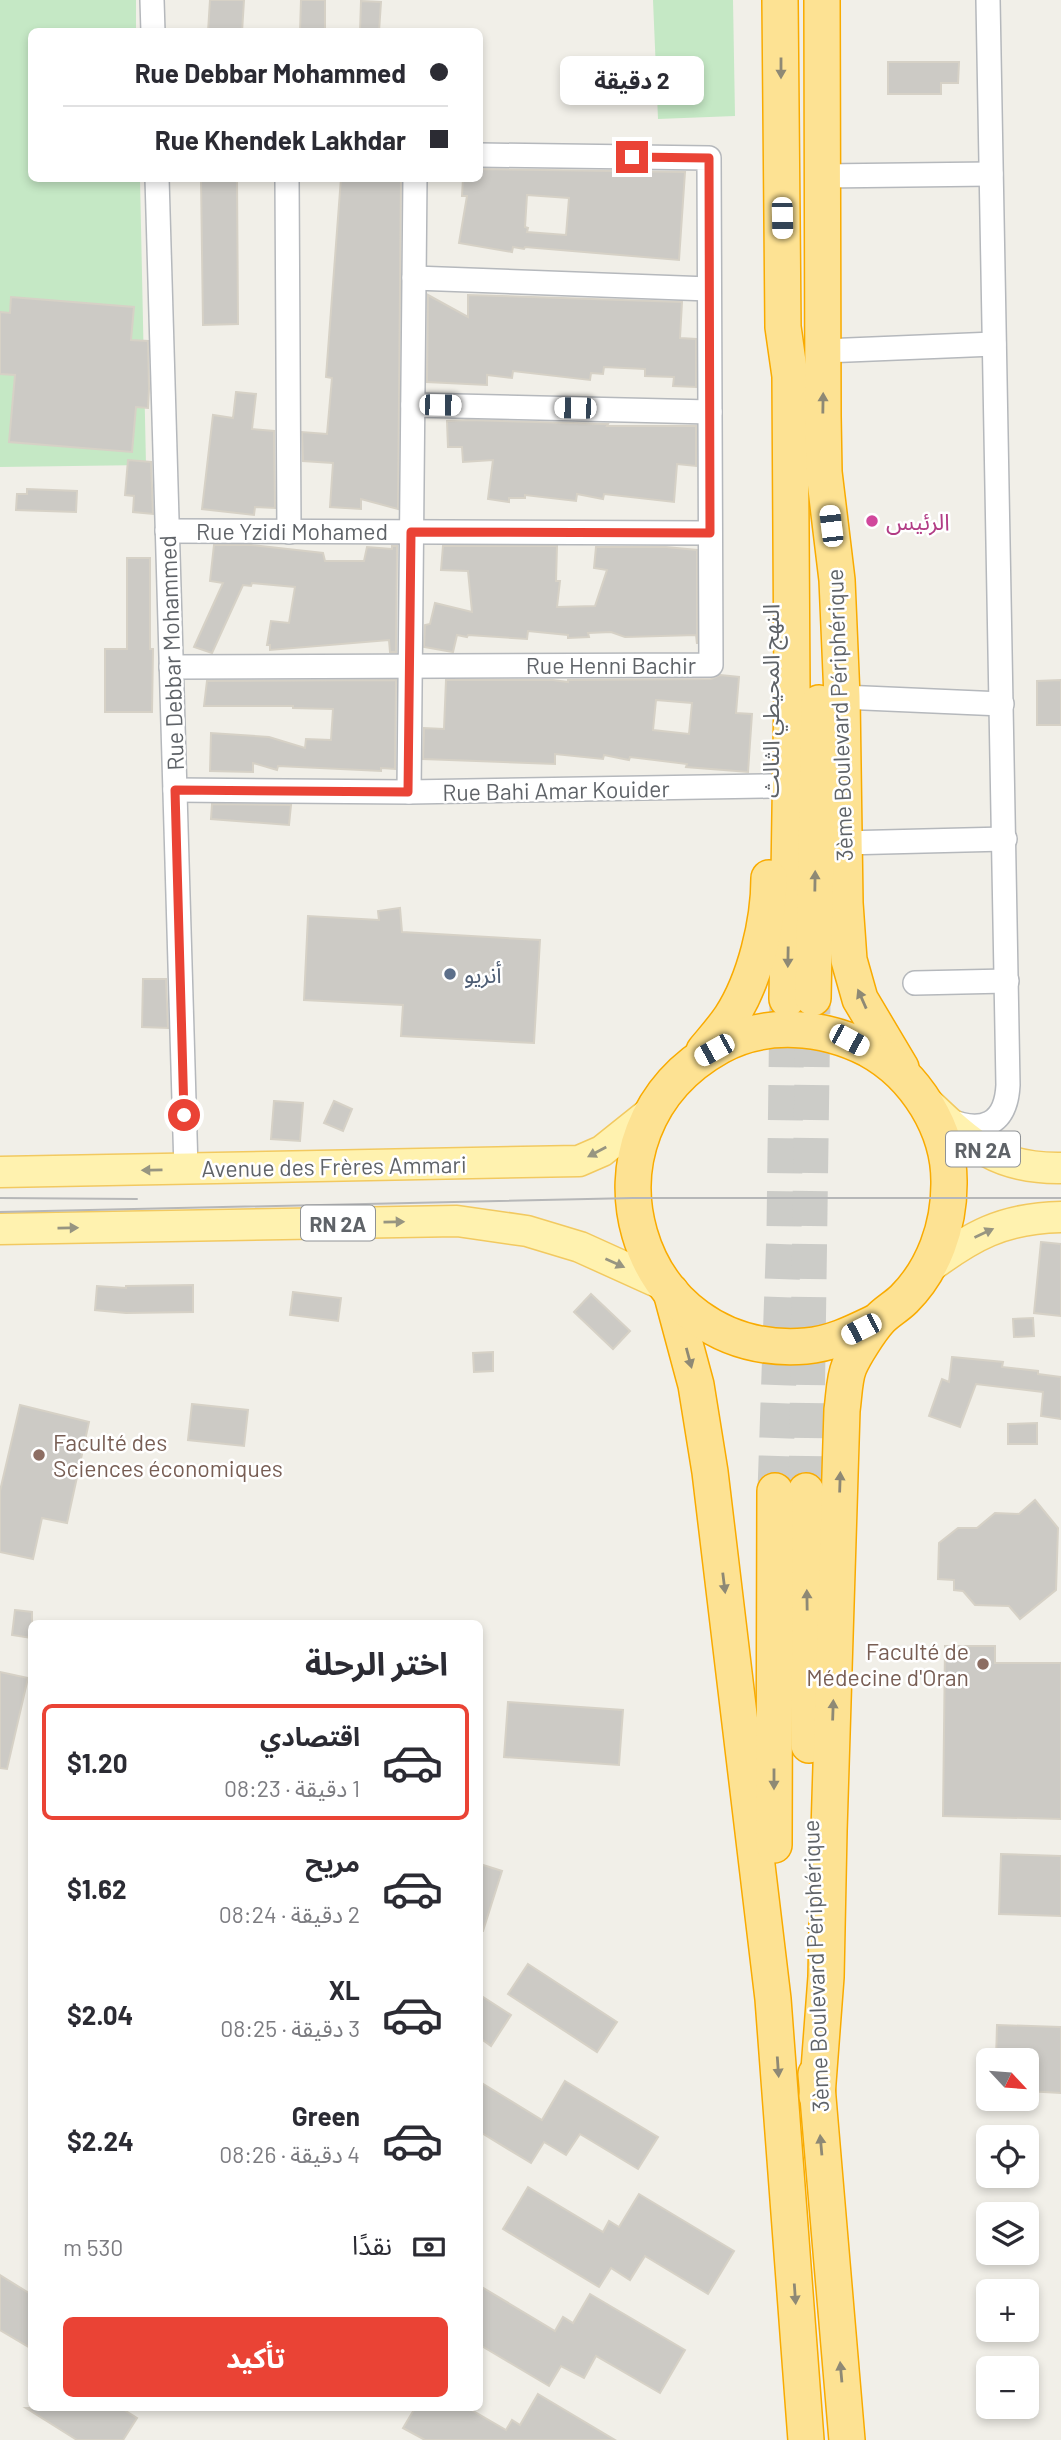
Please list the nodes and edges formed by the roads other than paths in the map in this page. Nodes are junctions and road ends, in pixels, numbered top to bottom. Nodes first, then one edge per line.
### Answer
1 (152, 0) edge
2 (780, 0) edge
3 (822, 0) edge
4 (988, 0) edge
5 (153, 28) edge
6 (483, 155) edge
7 (991, 174) junction
8 (823, 176) junction
9 (157, 182) edge
10 (287, 182) edge
11 (415, 182) edge
12 (414, 278) junction
13 (709, 289) junction
14 (783, 327) junction
15 (994, 344) junction
16 (824, 351) junction
17 (413, 405) junction
18 (710, 412) junction
19 (824, 472) junction
20 (167, 531) junction
21 (289, 532) junction
22 (411, 532) junction
23 (710, 533) junction
24 (410, 666) junction
25 (171, 667) junction
26 (842, 697) junction
27 (1002, 704) junction
28 (770, 786) junction
29 (175, 790) junction
30 (408, 792) junction
31 (1004, 839) junction
32 (843, 843) junction
33 (1007, 981) junction
34 (915, 983) dead end
35 (800, 999) joint
36 (699, 1058) junction
37 (924, 1098) junction
38 (652, 1111) junction
39 (1061, 1168) edge
40 (186, 1169) junction
41 (0, 1172) edge
42 (1061, 1217) edge
43 (0, 1229) edge
44 (926, 1270) junction
45 (668, 1289) junction
46 (878, 1321) junction
47 (774, 1999) junction
48 (817, 2096) junction
49 (806, 2440) edge
50 (847, 2440) edge

1 - 5 street
2 -> 14 highway, 3ème Boulevard Périphérique
3 - 8 highway, 3ème Boulevard Périphérique
4 - 7 street
6 - 13 street, Rue Henni Bachir
7 - 8 street
7 - 15 street
8 - 16 highway, 3ème Boulevard Périphérique
9 - 20 street, Rue Debbar Mohammed
10 - 21 street
11 - 12 street
12 - 13 street
12 - 17 street
13 - 18 street, Rue Henni Bachir
14 - 28 highway, النهج المحيطي الثالث
14 -> 35 highway, 3ème Boulevard Périphérique
15 - 16 street
15 - 27 street
19 -> 16 highway, 3ème Boulevard Périphérique
17 - 18 street
17 - 22 street
18 - 23 street, Rue Henni Bachir
19 - 26 highway, 3ème Boulevard Périphérique
35 -> 19 highway, النهج المحيطي الثالث
20 - 21 street, Rue Yzidi Mohamed
20 - 25 street, Rue Debbar Mohammed
21 - 22 street, Rue Yzidi Mohamed
22 - 23 street, Rue Yzidi Mohamed
22 - 24 street
23 - 24 street, Rue Henni Bachir
24 - 25 street, Rue Henni Bachir
24 - 30 street
25 - 29 street, Rue Debbar Mohammed
26 - 27 street
26 - 32 highway, 3ème Boulevard Périphérique
27 - 31 street
28 - 30 street, Rue Bahi Amar Kouider
28 - 36 highway, النهج المحيطي الثالث
29 - 30 street, Rue Bahi Amar Kouider
29 - 40 street, Rue Debbar Mohammed
31 - 32 street
31 - 33 street
37 -> 32 highway, 3ème Boulevard Périphérique
33 - 34 street
33 - 37 street
36 - 37 highway
36 - 38 highway
37 - 39 main road, RN 2A
37 - 44 highway, 3ème Boulevard Périphérique
38 -> 40 main road, Avenue des Frères Ammari
38 - 45 highway
40 -> 41 main road, Avenue des Frères Ammari
44 -> 42 main road
43 -> 45 main road, RN 2A
44 - 46 highway, 3ème Boulevard Périphérique
45 - 46 highway
45 -> 47 highway
48 -> 46 highway
48 -> 47 highway, 3ème Boulevard Périphérique
47 -> 49 highway
50 -> 48 highway, 3ème Boulevard Périphérique

